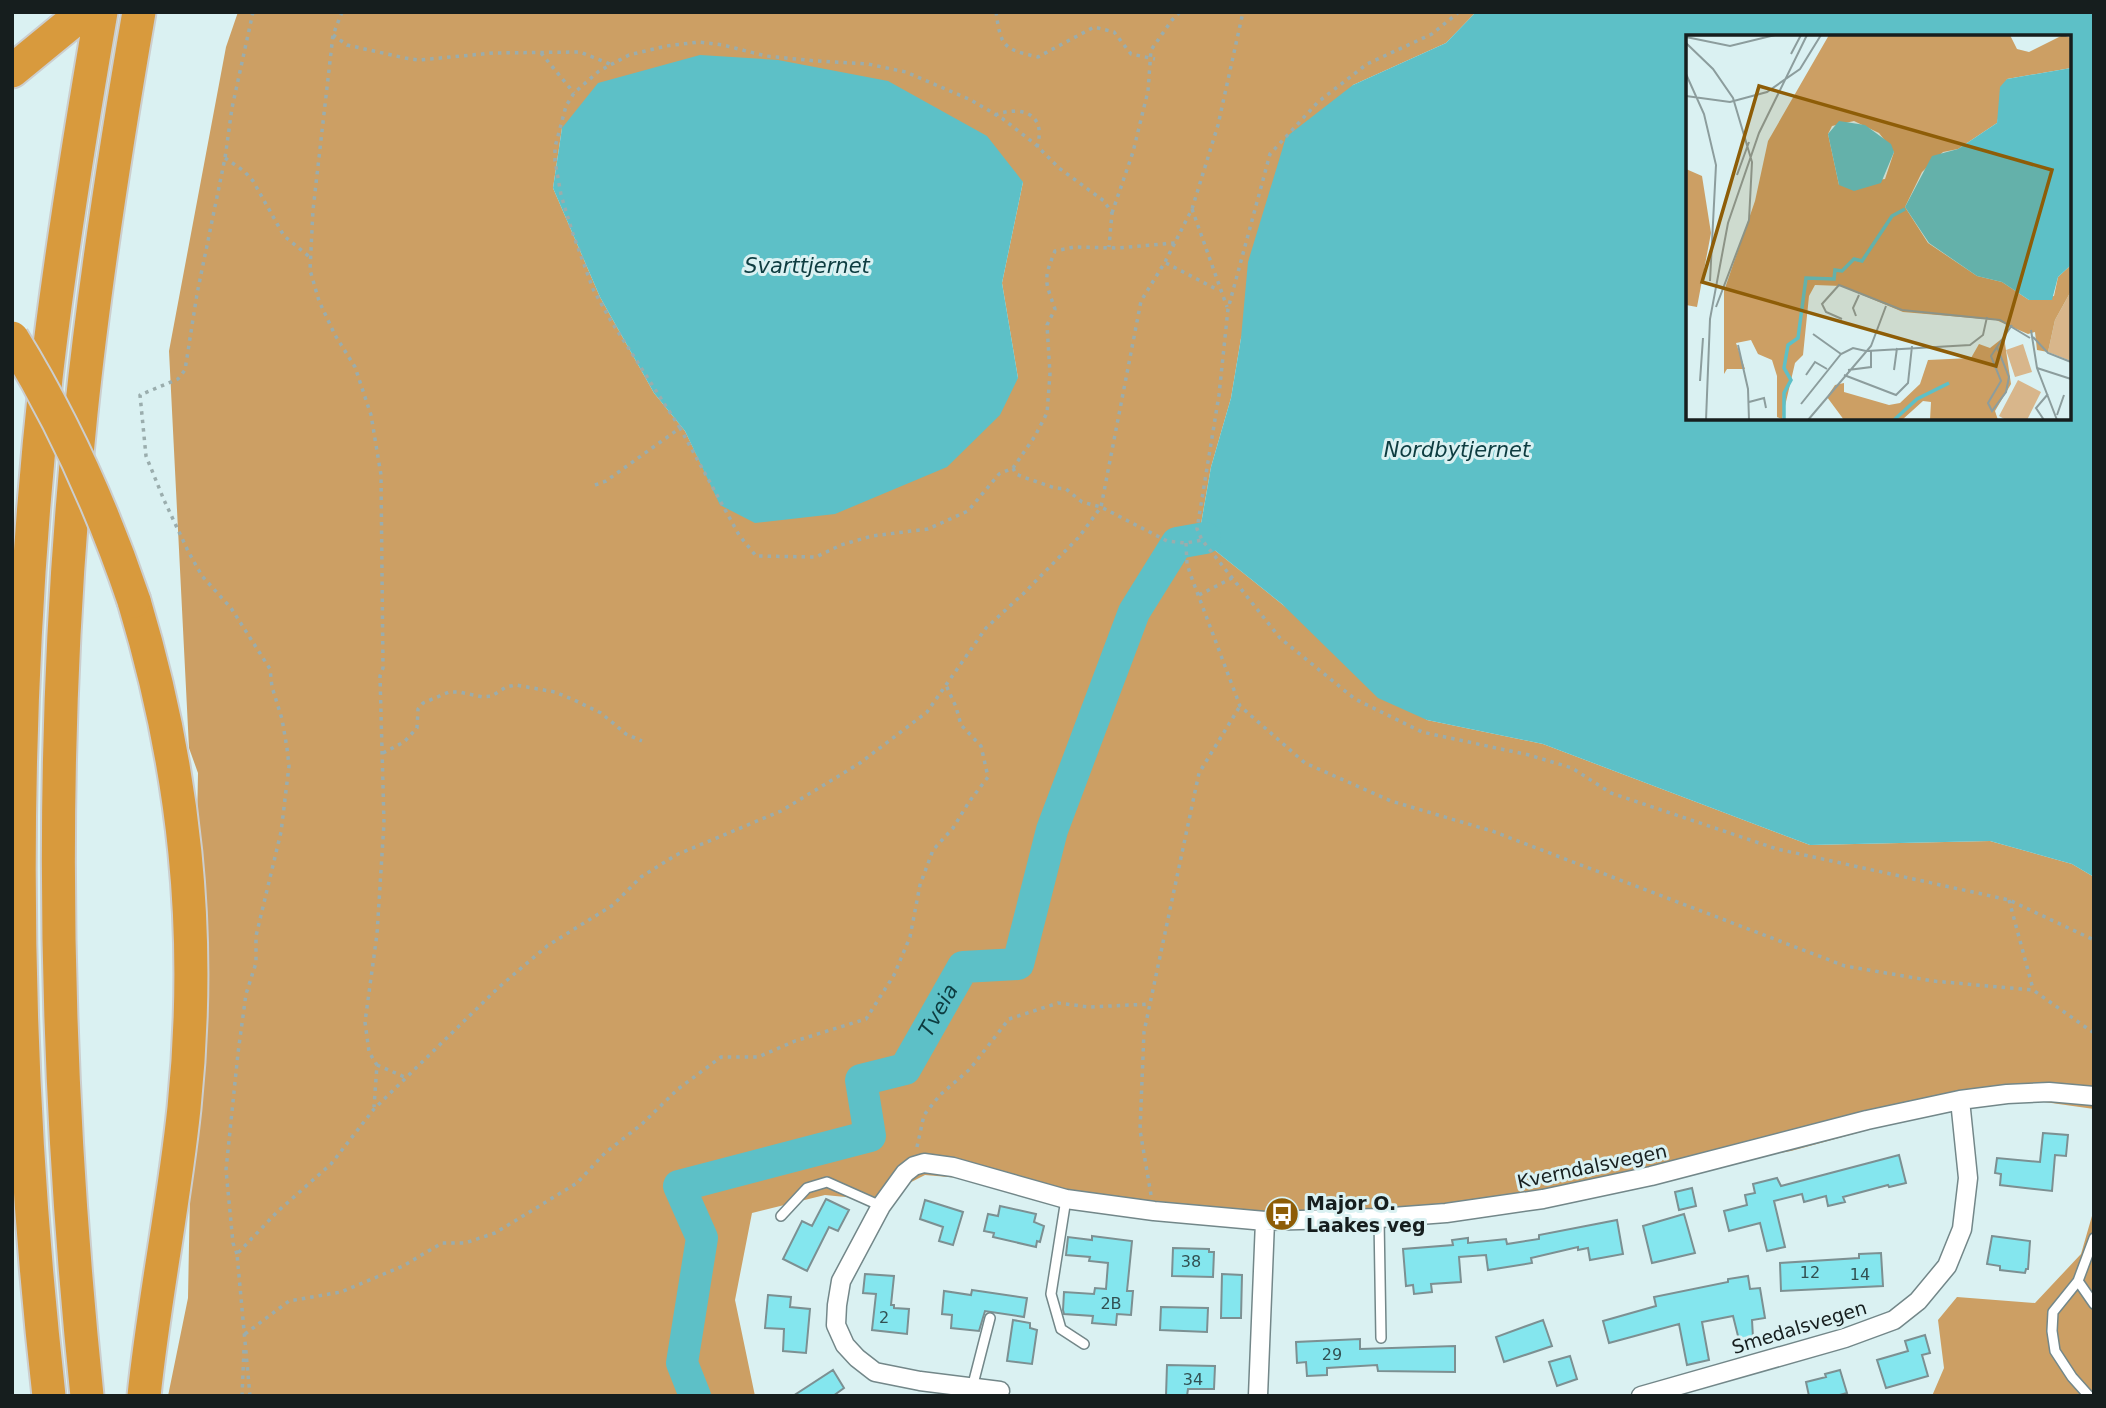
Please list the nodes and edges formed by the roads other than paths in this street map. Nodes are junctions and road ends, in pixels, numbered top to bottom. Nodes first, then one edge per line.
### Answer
1 (84, 12) edge
2 (101, 12) edge
3 (139, 12) edge
4 (12, 71) edge
5 (12, 338) edge
6 (2094, 1096) edge
7 (1960, 1100) junction
8 (1066, 1199) junction
9 (12, 1205) edge
10 (881, 1206) junction
11 (781, 1216) dead end
12 (1379, 1218) junction
13 (1265, 1221) junction
14 (2094, 1238) edge
15 (2078, 1281) junction
16 (2094, 1304) edge
17 (990, 1318) dead end
18 (1381, 1339) dead end
19 (1084, 1344) dead end
20 (972, 1388) junction
21 (1000, 1391) dead end
22 (49, 1392) edge
23 (87, 1396) edge
24 (144, 1396) edge
25 (1258, 1396) edge
26 (1641, 1396) edge
27 (2089, 1396) edge

1 - 4 highway
2 - 22 highway
3 - 23 highway
5 - 24 highway, bridge
6 - 7 street, Kverndalsvegen
7 - 12 street, Kverndalsvegen
7 - 26 street, Smedalsvegen
8 - 10 street
8 - 13 street
8 - 19 lane
9 - 22 highway
10 - 11 lane
10 - 20 street
12 - 13 street, Kverndalsvegen
12 - 18 lane
13 - 25 street
14 - 15 lane
15 - 16 lane
15 - 27 lane
17 - 20 lane
20 - 21 street

